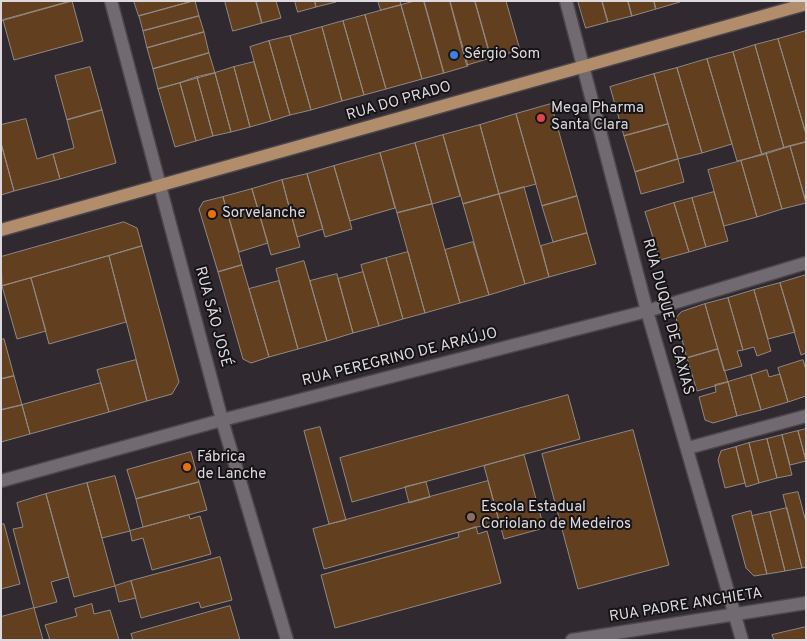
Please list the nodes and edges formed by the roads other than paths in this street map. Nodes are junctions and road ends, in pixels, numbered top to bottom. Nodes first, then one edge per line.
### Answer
1 (111, 1) edge
2 (566, 1) edge
3 (806, 4) edge
4 (585, 66) junction
5 (160, 186) junction
6 (1, 230) edge
7 (806, 263) edge
8 (647, 311) junction
9 (806, 416) edge
10 (222, 420) junction
11 (688, 448) junction
12 (1, 481) edge
13 (806, 603) edge
14 (735, 616) junction
15 (287, 640) edge
16 (572, 640) edge
17 (742, 640) edge

1 - 5 street, RUA SÃO JOSÉ
2 - 4 street, RUA DUQUE DE CAXIAS
3 - 4 main road, RUA DO PRADO
4 - 5 main road, RUA DO PRADO
4 - 8 street, RUA DUQUE DE CAXIAS
5 - 6 main road, RUA DO PRADO
5 - 10 street, RUA SÃO JOSÉ
7 - 8 street, RUA PEREGRINO DE ARAÚJO
8 - 10 street, RUA PEREGRINO DE ARAÚJO
8 - 11 street, RUA DUQUE DE CAXIAS
9 - 11 street
10 - 12 street, RUA PEREGRINO DE ARAÚJO
10 - 15 street, RUA SÃO JOSÉ
11 - 14 street, RUA DUQUE DE CAXIAS
13 - 14 street, RUA PADRE ANCHIETA
14 - 16 street, RUA PADRE ANCHIETA
14 - 17 street, RUA DUQUE DE CAXIAS

